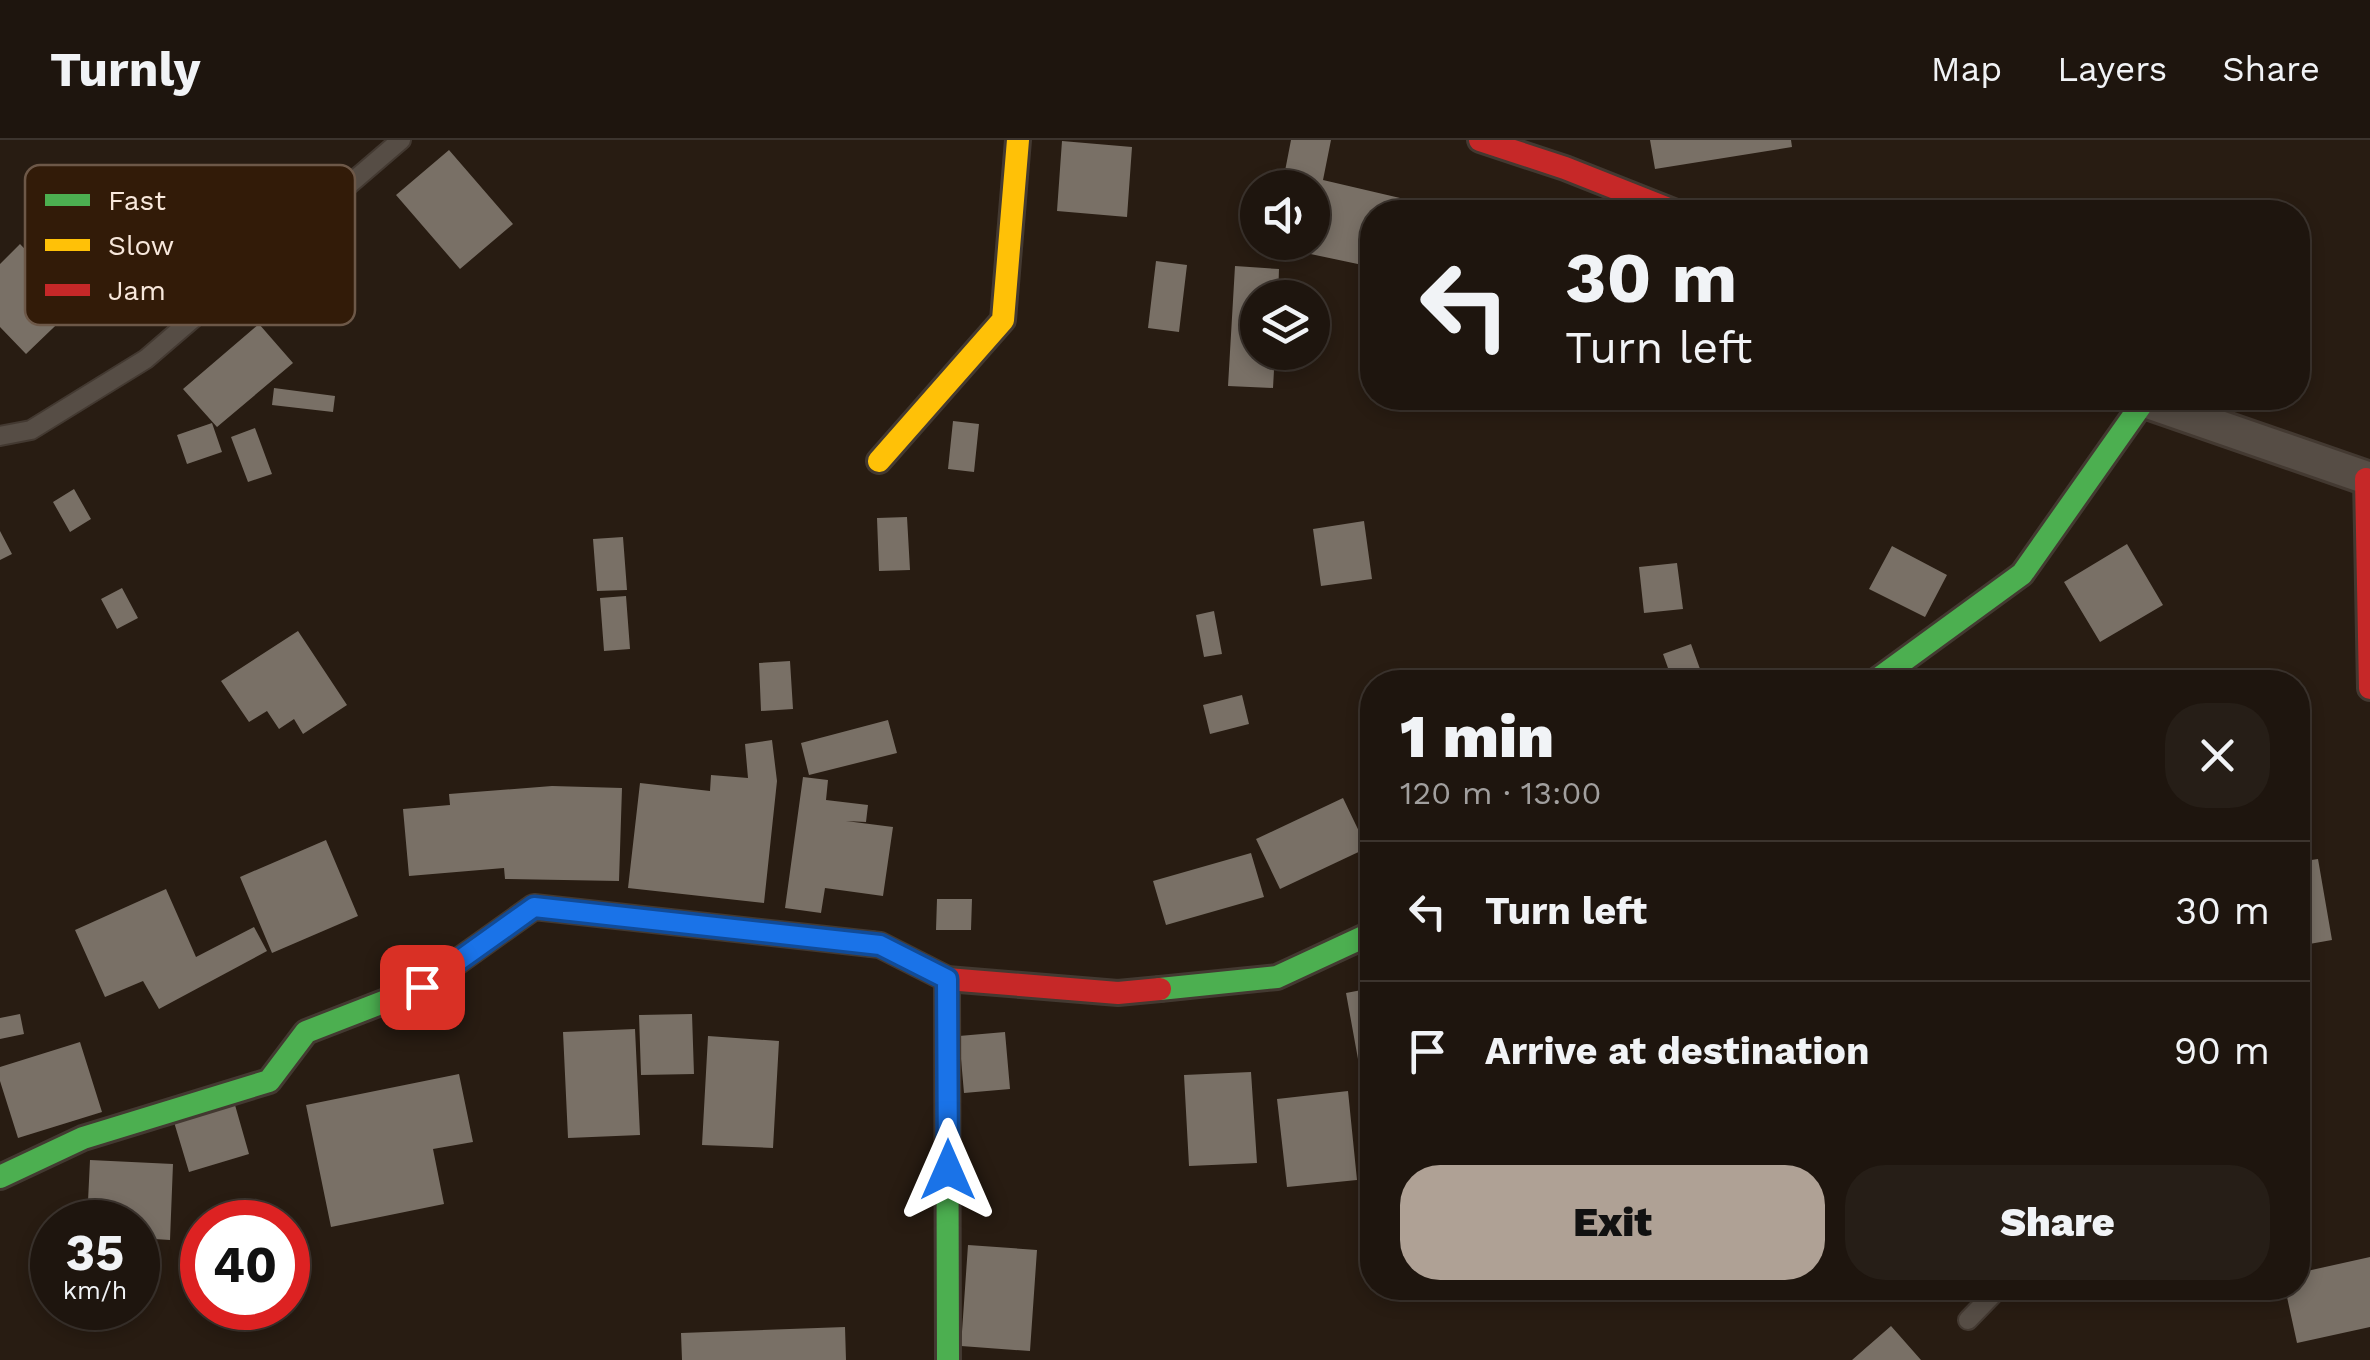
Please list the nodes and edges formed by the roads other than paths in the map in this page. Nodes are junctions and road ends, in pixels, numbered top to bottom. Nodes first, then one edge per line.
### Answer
1 (401, 140) edge
2 (1018, 140) edge
3 (1480, 140) edge
4 (355, 180) edge
5 (1646, 200) edge
6 (187, 325) edge
7 (2133, 410) edge
8 (2171, 410) edge
9 (0, 436) edge
10 (880, 462) dead end
11 (2368, 479) edge
12 (1890, 670) edge
13 (2370, 688) edge
14 (1360, 939) edge
15 (947, 979) junction
16 (0, 1177) edge
17 (1987, 1300) edge
18 (1968, 1320) dead end
19 (948, 1360) edge

1 - 4 lane
2 - 10 street
3 - 5 street
6 - 9 lane
7 - 12 street
8 - 11 street
11 - 13 street
14 - 15 street
15 - 16 street
15 - 19 street
17 - 18 lane

